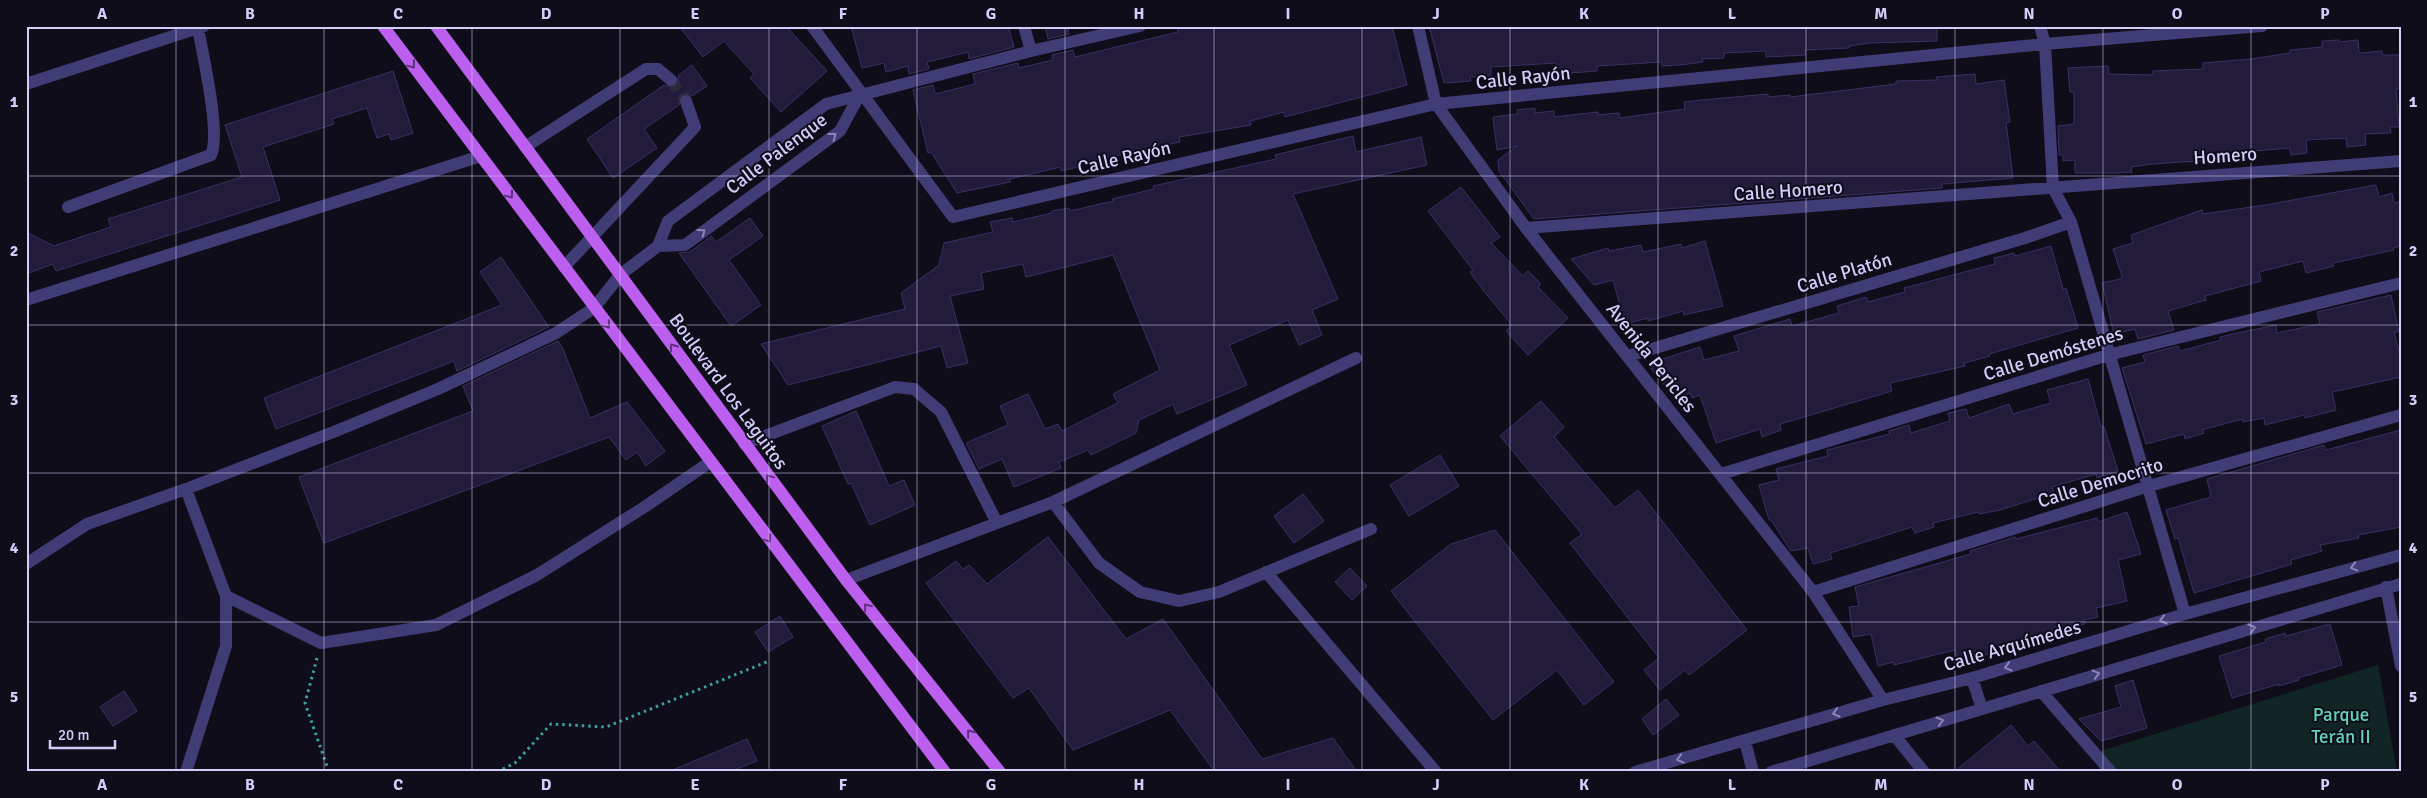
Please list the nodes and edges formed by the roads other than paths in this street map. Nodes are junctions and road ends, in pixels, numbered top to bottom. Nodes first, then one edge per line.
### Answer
1 (383, 26) edge
2 (436, 26) edge
3 (812, 26) edge
4 (1024, 26) edge
5 (1140, 26) edge
6 (1418, 26) edge
7 (2040, 26) edge
8 (2262, 26) edge
9 (201, 27) edge
10 (2045, 44) junction
11 (1031, 51) junction
12 (671, 80) tunnel mouth
13 (26, 84) edge
14 (860, 94) junction
15 (686, 100) tunnel mouth
16 (1436, 104) junction
17 (525, 147) junction
18 (481, 156) junction
19 (2401, 161) edge
20 (2053, 188) junction
21 (68, 207) dead end
22 (2071, 222) junction
23 (1526, 228) junction
24 (592, 237) junction
25 (658, 246) junction
26 (564, 267) junction
27 (620, 276) junction
28 (2401, 283) edge
29 (26, 300) edge
30 (594, 308) junction
31 (2108, 355) junction
32 (1628, 356) junction
33 (1356, 358) dead end
34 (2401, 415) edge
35 (744, 444) junction
36 (710, 462) junction
37 (1721, 474) junction
38 (2149, 486) junction
39 (186, 489) junction
40 (1053, 502) junction
41 (997, 523) junction
42 (1371, 529) dead end
43 (2401, 555) edge
44 (26, 564) edge
45 (1266, 572) junction
46 (846, 580) junction
47 (2401, 584) edge
48 (2386, 587) junction
49 (1813, 592) junction
50 (226, 596) junction
51 (2185, 614) junction
52 (2401, 666) edge
53 (1972, 678) junction
54 (2041, 690) junction
55 (1883, 700) junction
56 (1982, 709) junction
57 (1894, 735) junction
58 (1745, 741) junction
59 (186, 772) edge
60 (945, 772) edge
61 (1000, 772) edge
62 (1436, 772) edge
63 (1635, 772) edge
64 (1753, 772) edge
65 (1771, 772) edge
66 (1924, 772) edge
67 (2111, 772) edge

1 -> 18 main road
2 - 17 main road, Boulevard Los Laguitos
3 - 14 street
4 - 11 street
5 - 11 street
6 - 16 street, Avenida Pericles
7 - 10 street
8 - 10 street, Calle Rayón
9 - 13 street
9 - 21 street
10 - 16 street, Calle Rayón
10 - 20 street
11 - 14 street
12 - 17 street
14 - 16 street, Calle Rayón
14 - 25 street
25 -> 14 street, Calle Palenque
15 - 24 street
16 - 23 street, Avenida Pericles
17 - 24 main road, Boulevard Los Laguitos
18 -> 26 main road
18 - 29 street
19 - 20 street, Homero
20 - 22 street
20 - 23 street, Calle Homero
22 - 31 street
22 - 32 street, Calle Platón
23 - 32 street, Avenida Pericles
24 - 26 street
24 - 27 main road, Boulevard Los Laguitos
25 - 27 street
26 - 30 main road
27 - 30 street
35 -> 27 main road, Boulevard Los Laguitos
28 - 31 street, Calle Demóstenes
30 -> 36 main road
30 - 39 street
31 - 37 street, Calle Demóstenes
31 - 38 street
32 - 37 street, Avenida Pericles
33 - 40 street
34 - 38 street, Calle Democrito
35 - 41 street
46 -> 35 main road, Boulevard Los Laguitos
36 - 50 street
36 -> 60 main road
37 - 49 street, Avenida Pericles
38 - 49 street, Calle Democrito
38 - 51 street
39 - 44 street
39 - 50 street
40 - 41 street
40 - 45 street
41 - 46 street
42 - 45 street
43 -> 51 street, Calle Arquímedes
45 - 62 street
61 -> 46 main road, Boulevard Los Laguitos
47 - 48 street
48 - 52 street
54 -> 48 street
49 - 55 street, Avenida Pericles
50 - 59 street
51 -> 53 street, Calle Arquímedes
53 - 55 street, Calle Arquímedes
53 - 56 street
54 - 56 street
54 - 67 street
55 -> 58 street, Calle Arquímedes
57 -> 56 street
57 - 65 street
57 - 66 street
58 -> 63 street, Calle Arquímedes
58 - 64 street

